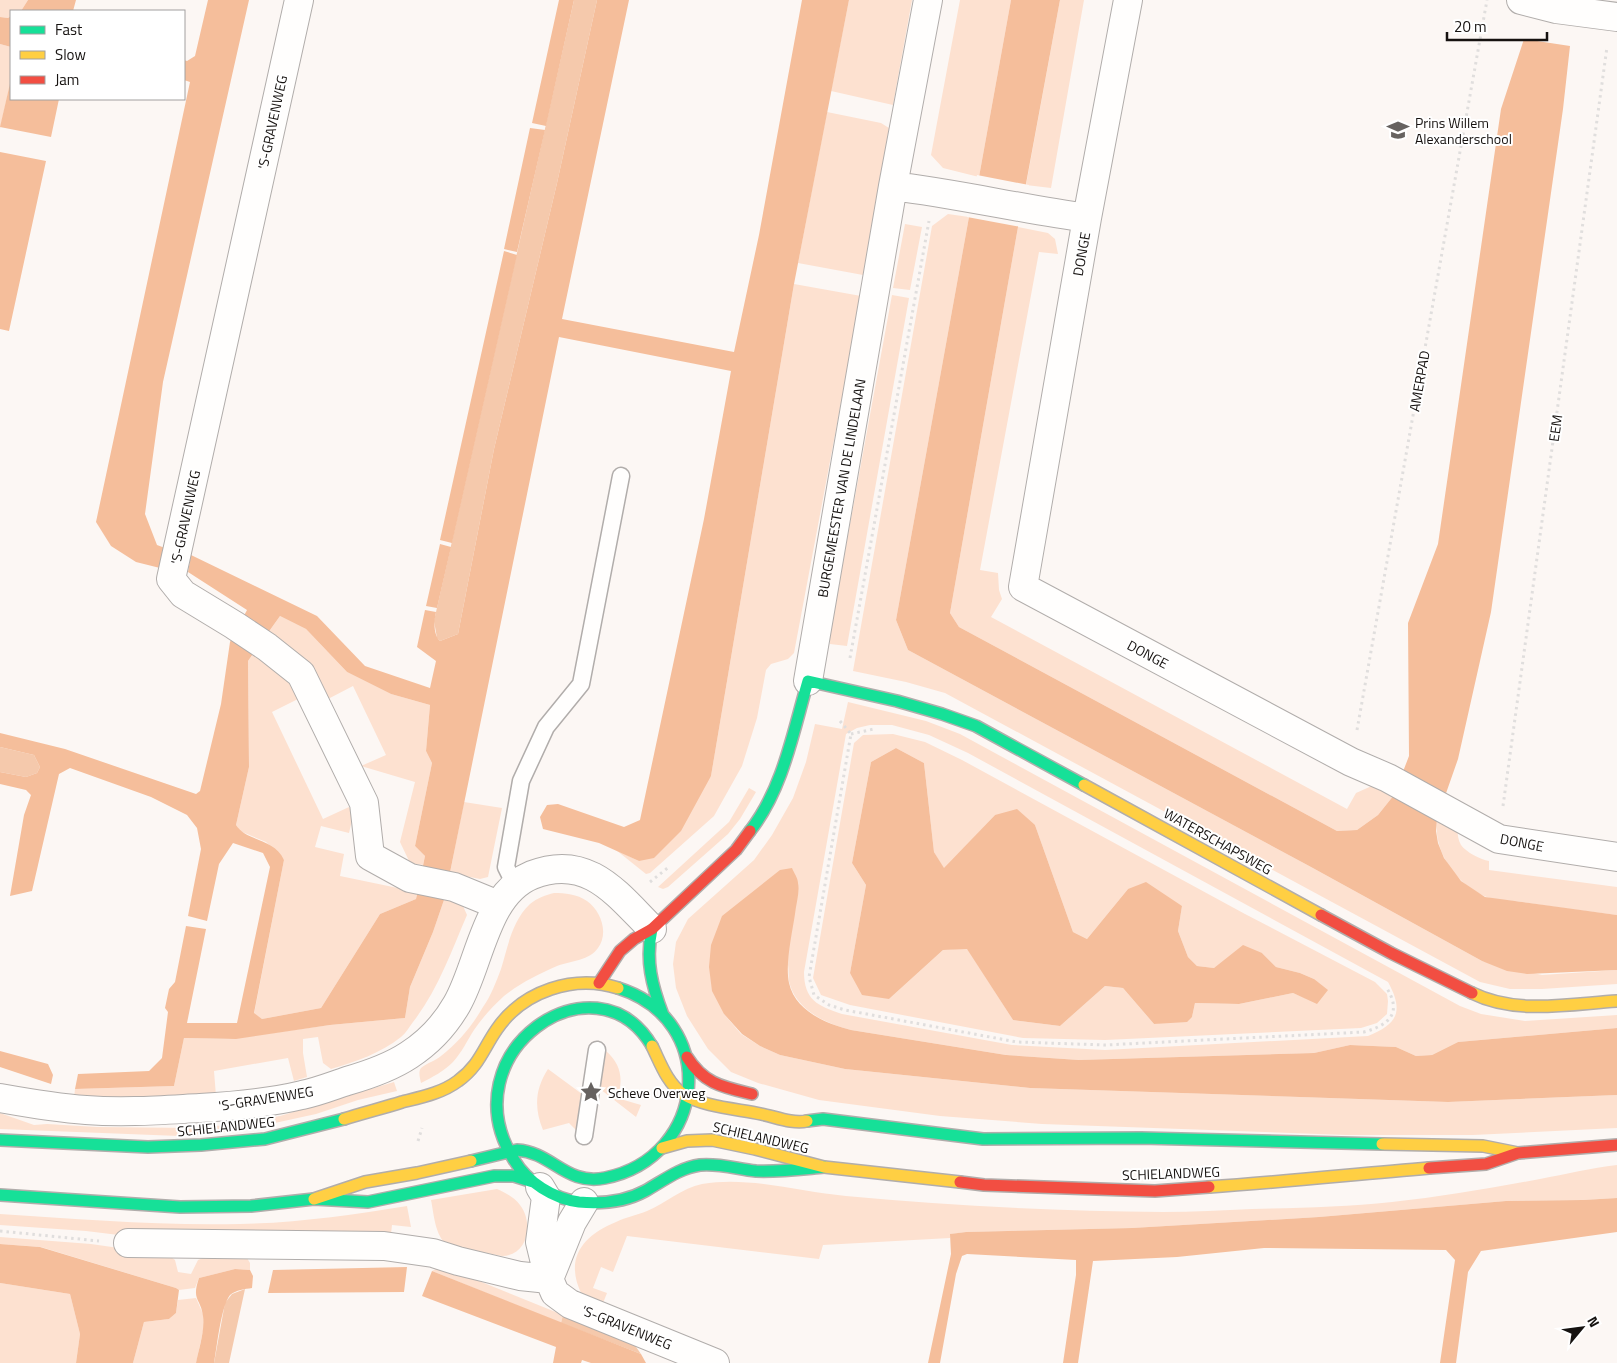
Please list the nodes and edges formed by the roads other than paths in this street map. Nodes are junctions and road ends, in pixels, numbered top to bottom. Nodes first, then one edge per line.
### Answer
1 (299, 0) edge
2 (928, 0) edge
3 (1128, 0) edge
4 (1521, 0) edge
5 (1614, 17) edge
6 (893, 186) junction
7 (1087, 218) junction
8 (621, 476) dead end
9 (808, 681) junction
10 (1617, 857) edge
11 (515, 884) junction
12 (498, 905) junction
13 (652, 929) junction
14 (592, 992) junction
15 (1617, 1000) edge
16 (567, 1011) junction
17 (663, 1015) junction
18 (597, 1050) dead end
19 (687, 1057) junction
20 (688, 1096) junction
21 (763, 1096) dead end
22 (0, 1098) edge
23 (807, 1110) dead end
24 (823, 1119) junction
25 (584, 1136) dead end
26 (0, 1140) edge
27 (1617, 1146) edge
28 (662, 1148) junction
29 (508, 1152) junction
30 (1518, 1153) junction
31 (824, 1167) junction
32 (613, 1177) junction
33 (536, 1184) junction
34 (0, 1195) edge
35 (314, 1199) junction
36 (584, 1202) junction
37 (128, 1243) road end
38 (549, 1279) junction
39 (715, 1363) edge

1 - 12 street, 'S-GRAVENWEG
2 - 6 street, BURGEMEESTER VAN DE LINDELAAN
3 - 7 street, DONGE
4 - 5 street
6 - 7 street, DONGE
6 - 9 street, BURGEMEESTER VAN DE LINDELAAN
7 - 10 street, DONGE
8 - 11 lane
9 - 13 main road, BURGEMEESTER VAN DE LINDELAAN
9 - 15 main road, WATERSCHAPSWEG
11 - 12 street, 'S-GRAVENWEG
11 - 13 street, 'S-GRAVENWEG
12 - 22 street, 'S-GRAVENWEG
13 - 14 main road, BURGEMEESTER VAN DE LINDELAAN
13 - 17 main road
14 - 16 main road
14 - 17 main road, SCHIELANDWEG
14 - 26 main road, SCHIELANDWEG
16 - 20 main road
16 - 29 main road
17 - 19 main road
18 - 25 lane
19 - 20 main road
19 - 21 main road
20 - 24 main road, SCHIELANDWEG
20 - 28 main road
23 - 24 main road, SCHIELANDWEG
24 - 30 main road, SCHIELANDWEG
27 - 30 main road, SCHIELANDWEG
28 - 31 main road, SCHIELANDWEG
28 - 32 main road
29 - 32 main road
29 - 33 main road
29 - 35 main road
30 - 31 main road, SCHIELANDWEG
31 - 36 main road, SCHIELANDWEG
32 - 36 main road
33 - 35 main road
33 - 36 main road, SCHIELANDWEG
33 - 38 street, 'S-GRAVENWEG
34 - 35 main road
36 - 38 street
37 - 38 street
38 - 39 street, 'S-GRAVENWEG

